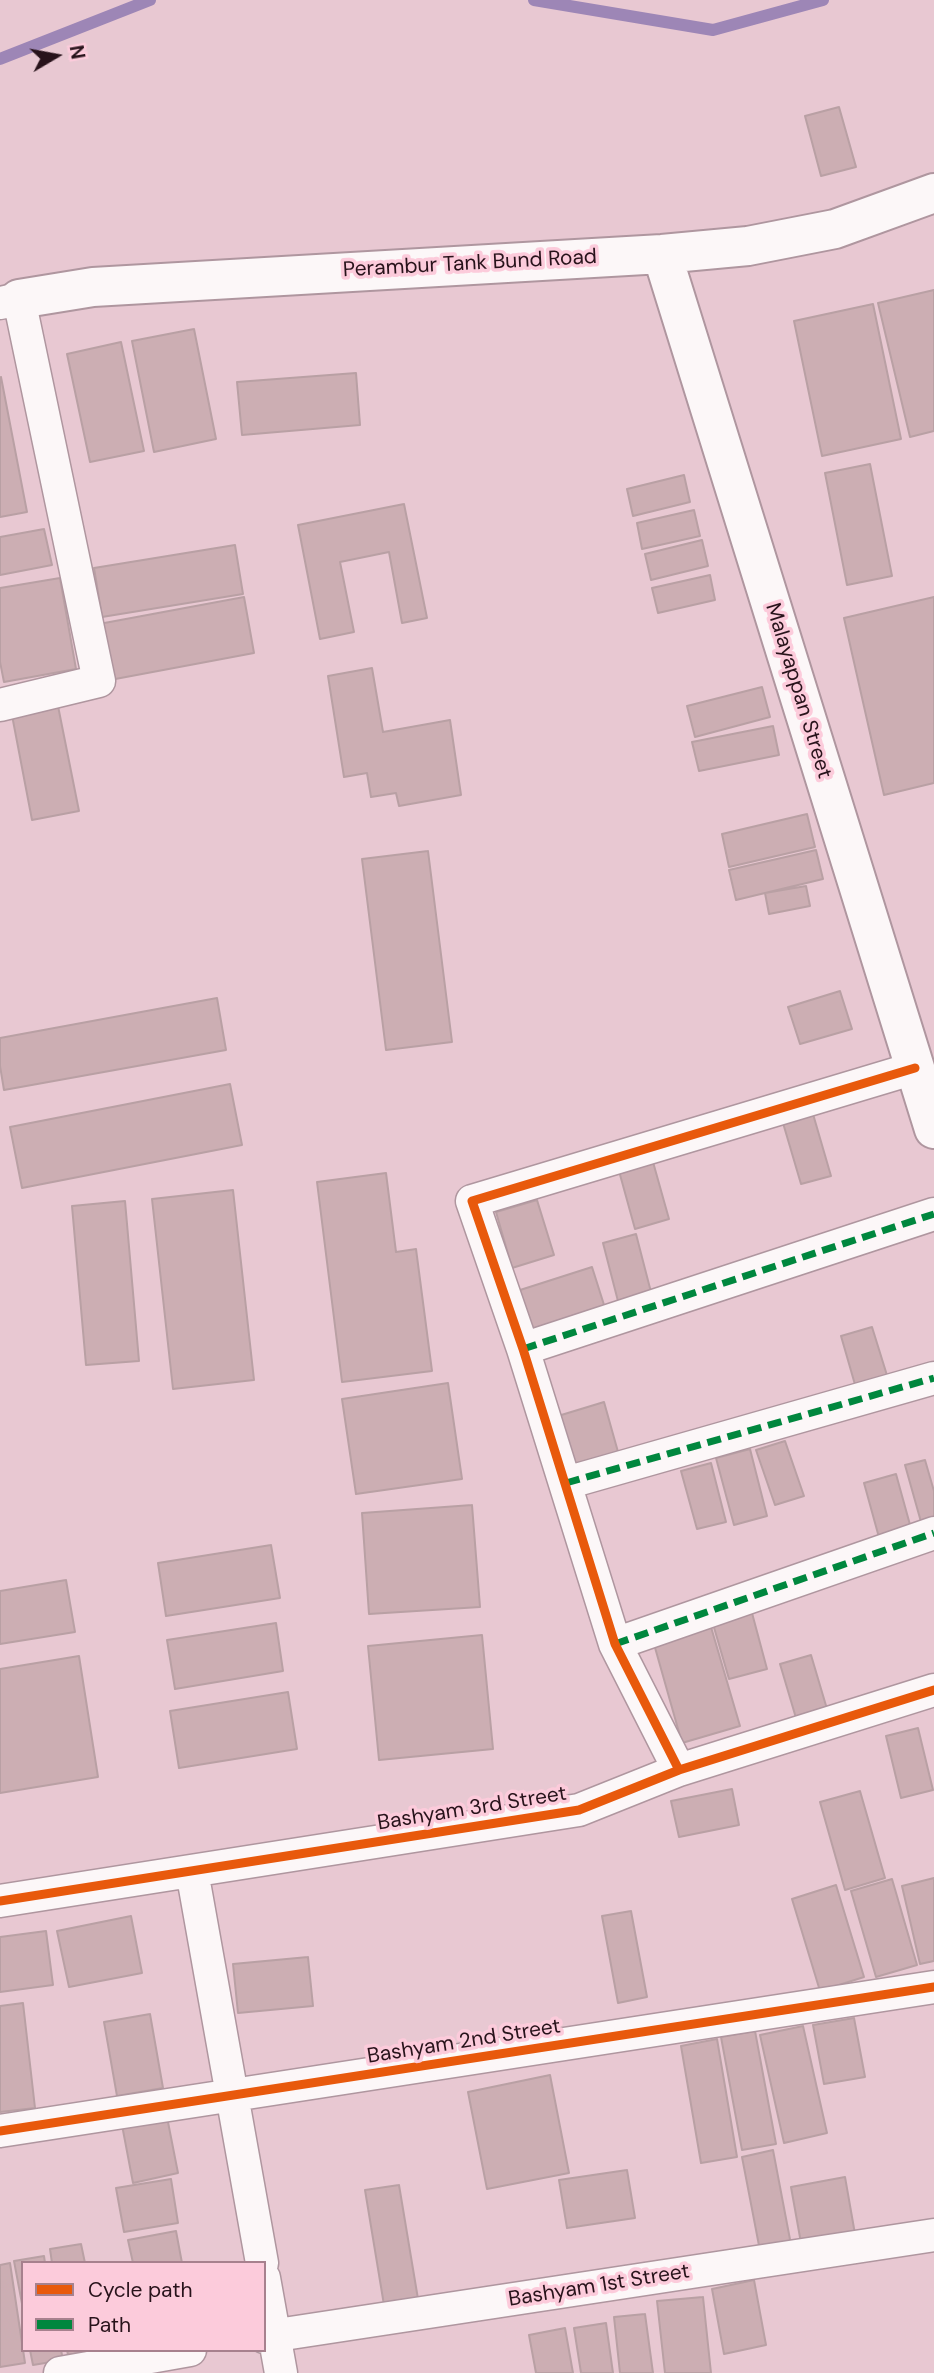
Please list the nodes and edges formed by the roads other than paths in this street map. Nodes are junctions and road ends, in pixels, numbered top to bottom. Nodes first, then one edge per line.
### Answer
1 (934, 193) edge
2 (662, 254) junction
3 (9, 301) edge
4 (0, 705) edge
5 (915, 1068) junction
6 (934, 1129) edge
7 (934, 1214) edge
8 (523, 1349) junction
9 (934, 1378) edge
10 (566, 1483) junction
11 (934, 1533) edge
12 (615, 1644) junction
13 (934, 1690) edge
14 (679, 1770) junction
15 (192, 1871) junction
16 (0, 1901) edge
17 (934, 1987) edge
18 (232, 2095) junction
19 (0, 2131) edge
20 (934, 2235) edge
21 (261, 2261) edge
22 (266, 2301) edge
23 (269, 2336) edge
24 (179, 2352) edge
25 (60, 2373) edge
26 (281, 2373) edge

1 - 2 street, Perambur Tank Bund Road
2 - 3 street, Perambur Tank Bund Road
2 - 5 street, Malayappan Street
3 - 4 street
5 - 6 street, Malayappan Street
5 - 8 street
7 - 8 street
8 - 10 street
9 - 10 street
10 - 12 street
11 - 12 street
12 - 14 street
13 - 14 street, Bashyam 3rd Street
14 - 15 street, Bashyam 3rd Street
15 - 16 street, Bashyam 3rd Street
15 - 18 street
17 - 18 street, Bashyam 2nd Street
18 - 19 street, Bashyam 2nd Street
18 - 21 street
20 - 23 street, Bashyam 1st Street
22 - 23 street
23 - 26 street
24 - 25 street

